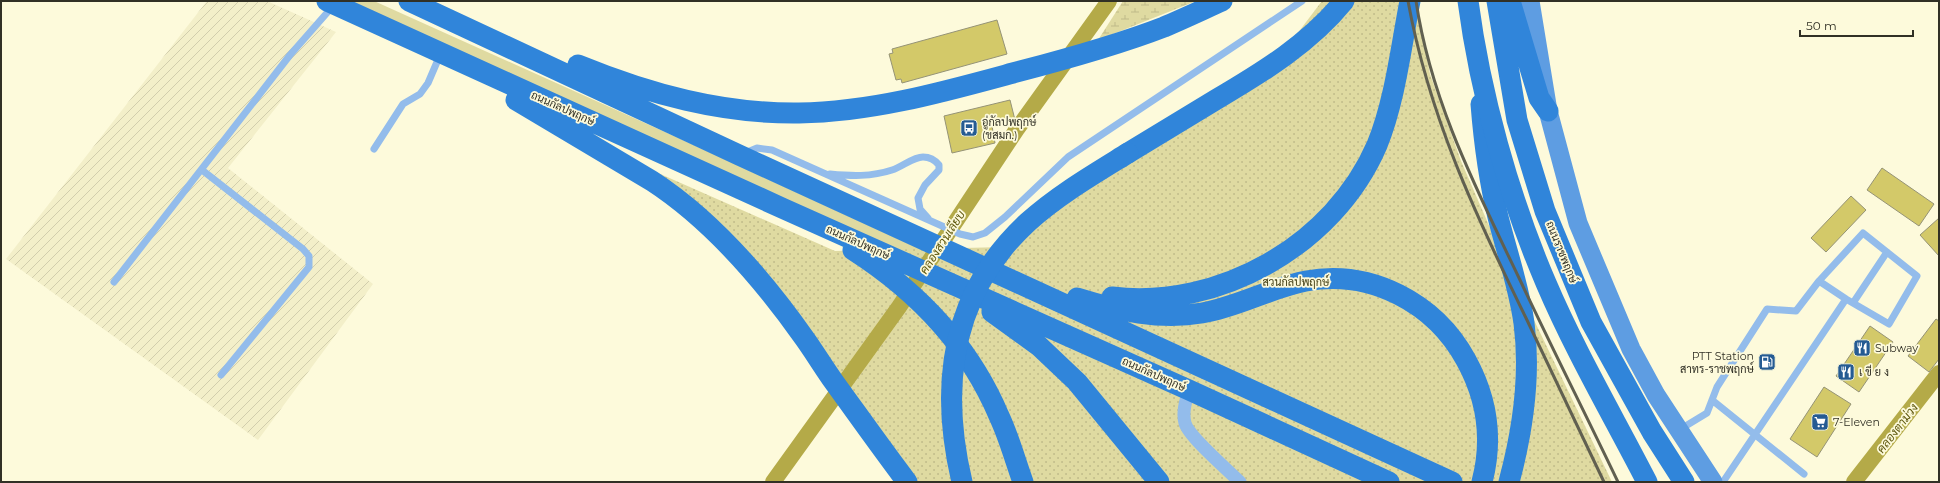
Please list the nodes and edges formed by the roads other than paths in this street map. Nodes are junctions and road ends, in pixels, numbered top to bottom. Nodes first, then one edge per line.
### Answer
1 (409, 1) edge
2 (419, 1) edge
3 (1222, 1) edge
4 (1302, 1) edge
5 (1344, 1) edge
6 (1410, 1) edge
7 (1468, 1) edge
8 (1477, 1) edge
9 (1497, 1) edge
10 (1510, 1) edge
11 (1530, 1) edge
12 (331, 3) edge
13 (441, 53) junction
14 (1548, 111) junction
15 (374, 149) dead end
16 (739, 155) junction
17 (202, 170) junction
18 (826, 174) junction
19 (782, 208) junction
20 (930, 232) junction
21 (956, 243) junction
22 (1887, 252) junction
23 (1009, 278) junction
24 (944, 280) junction
25 (1819, 281) junction
26 (114, 282) dead end
27 (1850, 301) junction
28 (221, 375) dead end
29 (1189, 390) junction
30 (1712, 400) junction
31 (1679, 430) junction
32 (1755, 434) junction
33 (1804, 474) dead end
34 (907, 482) edge
35 (962, 482) edge
36 (1023, 482) edge
37 (1159, 482) edge
38 (1240, 482) edge
39 (1389, 482) edge
40 (1452, 482) edge
41 (1482, 482) edge
42 (1509, 482) edge
43 (1646, 482) edge
44 (1684, 482) edge
45 (1713, 482) edge
46 (1723, 482) edge

1 - 16 main road
2 - 3 main road
4 - 21 lane
5 - 35 main road, bridge
6 - 23 main road
7 - 43 main road, bridge
8 - 42 main road
9 - 44 main road, ถนนราชพฤกษ์
10 - 14 main road
11 - 14 main road
12 - 13 main road, ถนนกัลปพฤกษ์
12 - 17 lane
13 - 15 lane
13 - 19 main road, ถนนกัลปพฤกษ์
13 - 34 main road
14 - 31 main road
16 - 18 lane
16 - 20 main road
17 - 26 lane
17 - 28 lane
18 - 20 lane
18 - 20 lane
19 - 24 main road, ถนนกัลปพฤกษ์
19 - 36 main road
20 - 21 main road
20 - 21 lane
21 - 23 main road
22 - 25 lane
22 - 27 lane
22 - 27 lane
23 - 40 main road
23 - 41 main road
24 - 29 main road, ถนนกัลปพฤกษ์
24 - 37 main road
25 - 27 lane
25 - 30 lane
27 - 32 lane
29 - 38 street
29 - 39 main road, ถนนกัลปพฤกษ์
30 - 31 lane
30 - 32 lane
31 - 45 main road
32 - 33 lane
32 - 46 lane

